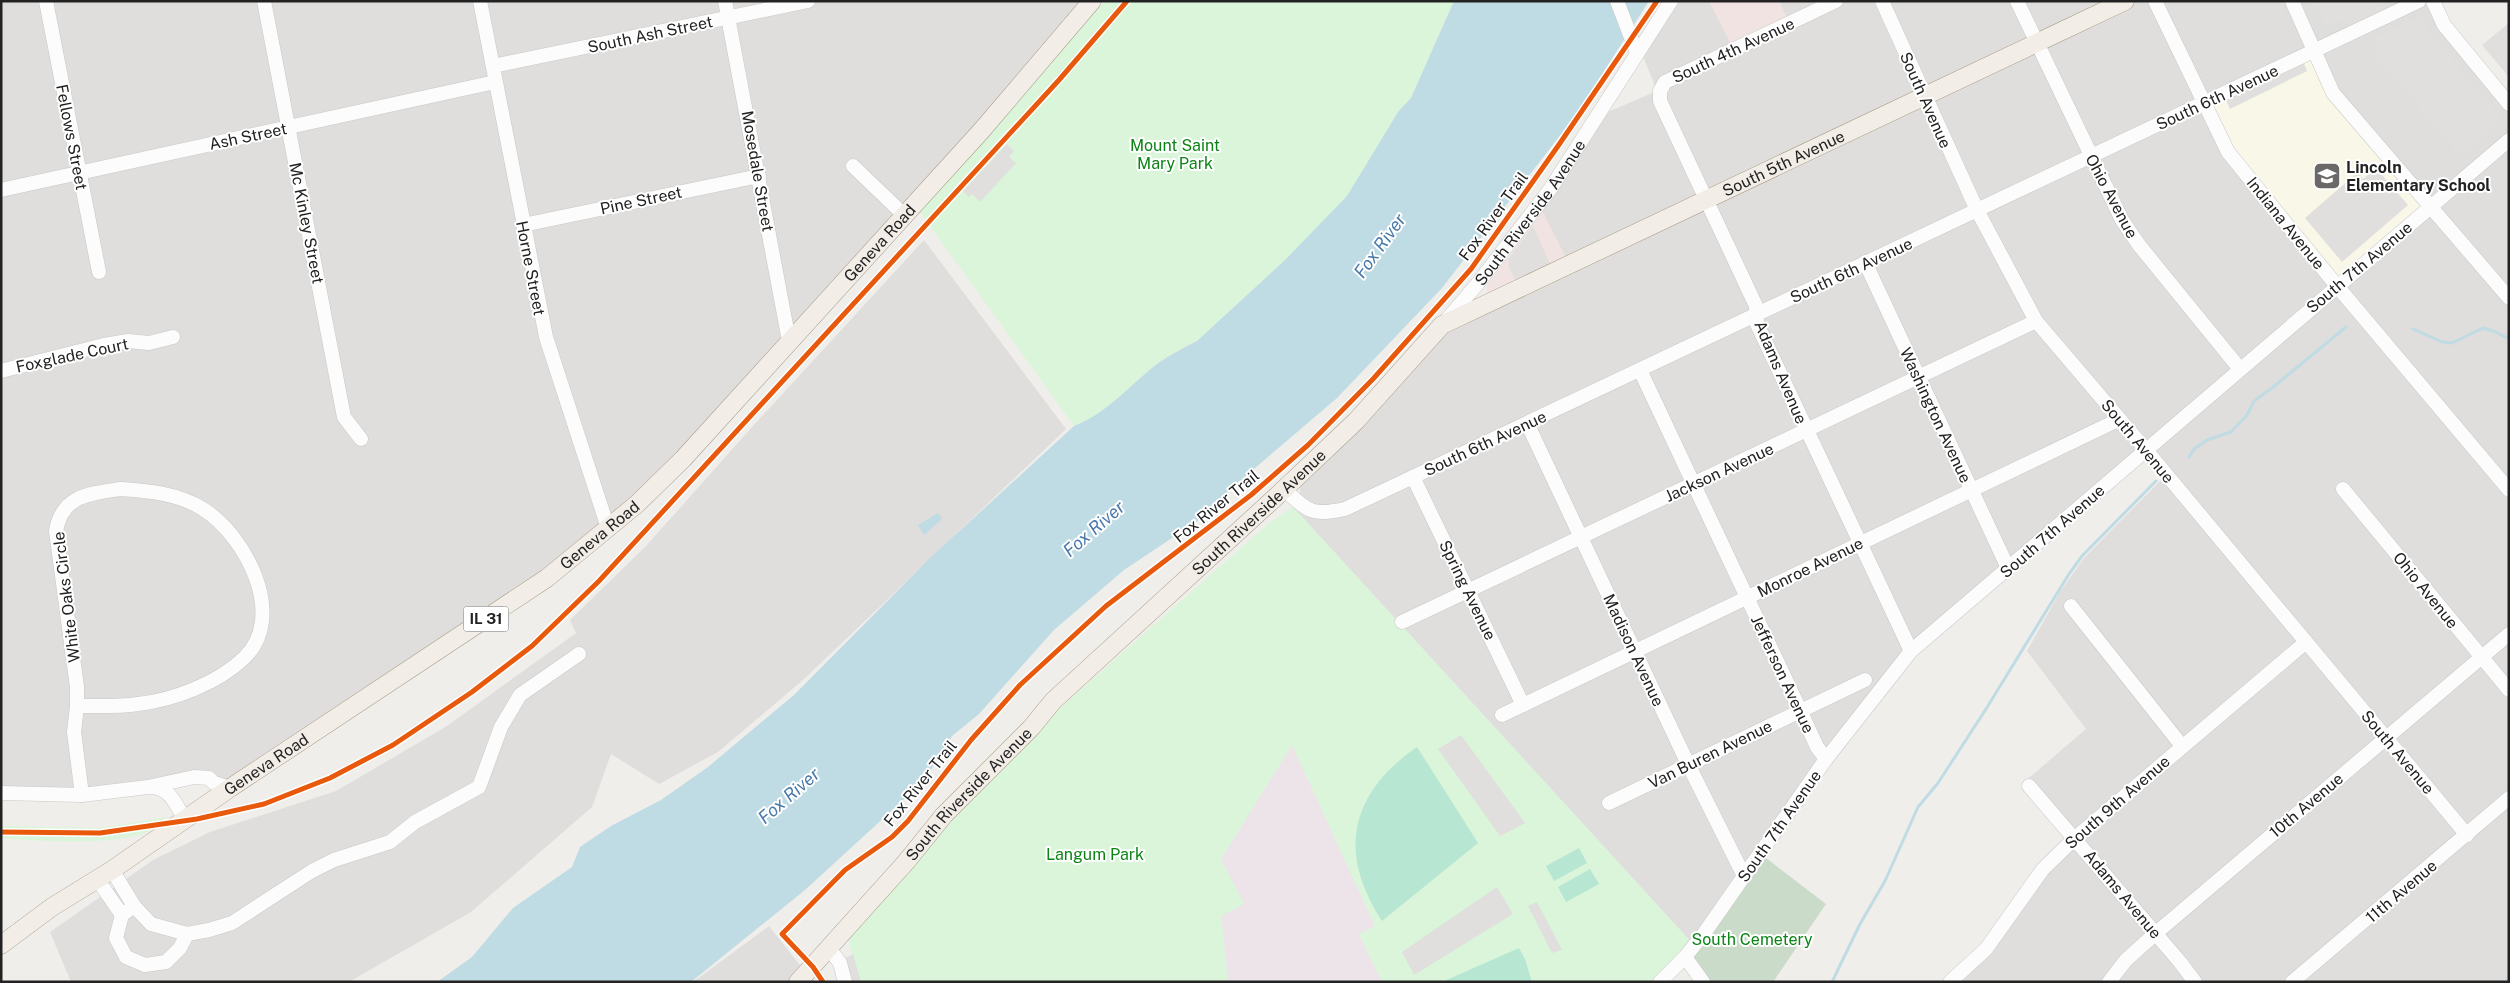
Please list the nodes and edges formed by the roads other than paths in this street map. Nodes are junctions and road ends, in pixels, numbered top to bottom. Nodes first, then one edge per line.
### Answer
1 (46, 1) edge
2 (264, 1) edge
3 (480, 1) edge
4 (725, 1) edge
5 (808, 1) edge
6 (1092, 1) edge
7 (1617, 1) edge
8 (1671, 1) edge
9 (1836, 1) edge
10 (1882, 1) edge
11 (2017, 1) edge
12 (2125, 1) edge
13 (2155, 1) edge
14 (2292, 1) edge
15 (2419, 1) edge
16 (2433, 1) edge
17 (728, 18) junction
18 (2037, 43) junction
19 (2315, 50) junction
20 (1637, 53) junction
21 (493, 66) junction
22 (495, 82) junction
23 (1660, 91) joint
24 (1924, 97) junction
25 (2204, 103) junction
26 (2509, 104) edge
27 (289, 126) junction
28 (2509, 140) edge
29 (2091, 157) junction
30 (853, 166) dead end
31 (79, 173) junction
32 (759, 176) junction
33 (1, 190) edge
34 (1707, 200) junction
35 (2432, 206) junction
36 (1977, 210) junction
37 (904, 215) junction
38 (523, 225) junction
39 (1865, 262) junction
40 (100, 272) dead end
41 (2337, 286) junction
42 (2509, 298) edge
43 (1756, 315) junction
44 (2036, 321) junction
45 (1442, 325) junction
46 (173, 337) dead end
47 (789, 341) junction
48 (2240, 369) junction
49 (1640, 370) junction
50 (1, 371) edge
51 (1918, 376) junction
52 (2120, 419) junction
53 (1527, 423) junction
54 (1806, 431) junction
55 (361, 439) dead end
56 (2146, 450) junction
57 (1413, 477) junction
58 (1694, 484) junction
59 (1284, 489) junction
60 (1971, 489) junction
61 (2343, 489) dead end
62 (2509, 490) edge
63 (608, 528) junction
64 (1581, 538) junction
65 (1859, 543) junction
66 (2008, 568) junction
67 (1469, 591) junction
68 (1747, 598) junction
69 (2071, 606) dead end
70 (1402, 622) dead end
71 (2509, 634) edge
72 (2306, 642) junction
73 (1634, 651) junction
74 (1911, 651) junction
75 (579, 654) dead end
76 (2482, 657) junction
77 (1865, 680) dead end
78 (2509, 690) edge
79 (1522, 705) junction
80 (78, 706) junction
81 (1800, 710) junction
82 (1502, 715) dead end
83 (2386, 738) junction
84 (2182, 746) junction
85 (1826, 760) junction
86 (1688, 764) junction
87 (2030, 786) dead end
88 (148, 787) junction
89 (230, 788) junction
90 (1, 793) edge
91 (82, 795) junction
92 (2509, 798) edge
93 (1609, 803) dead end
94 (184, 818) junction
95 (2467, 835) junction
96 (2075, 838) junction
97 (105, 874) junction
98 (1744, 876) junction
99 (134, 906) junction
100 (122, 915) junction
101 (2156, 933) junction
102 (187, 934) junction
103 (1, 945) edge
104 (828, 948) junction
105 (1685, 957) junction
106 (798, 982) edge
107 (845, 982) edge
108 (1660, 982) edge
109 (1703, 982) edge
110 (1950, 982) edge
111 (2109, 982) edge
112 (2195, 982) edge
113 (2292, 982) edge

1 - 31 street, Fellows Street
2 - 27 street, Mc Kinley Street
3 - 21 street, Horne Street
4 - 17 street, Mosedale Street
5 - 17 street, South Ash Street
6 - 37 main road, Geneva Road / IL 31
7 - 20 street
8 - 20 street, South Riverside Avenue
9 - 23 street, South 4th Avenue
10 - 24 street, South Avenue
11 - 18 street, Ohio Avenue
12 - 18 main road, South 5th Avenue
13 - 25 street, Indiana Avenue
14 - 19 street
15 - 19 street, South 6th Avenue
16 - 26 street
17 - 21 street, South Ash Street
17 - 32 street, Mosedale Street
18 - 24 main road, South 5th Avenue
18 - 29 street, Ohio Avenue
19 - 25 street, South 6th Avenue
19 - 35 street
20 - 45 street, South Riverside Avenue
21 - 22 street, Horne Street
22 - 27 street, Ash Street
22 - 38 street, Horne Street
23 - 34 street, Adams Avenue
24 - 34 main road, South 5th Avenue
24 - 36 street, South Avenue
25 - 29 street, South 6th Avenue
25 - 41 street, Indiana Avenue
27 - 31 street, Ash Street
27 - 55 street, Mc Kinley Street
28 - 35 street, South 7th Avenue
29 - 36 street, South 6th Avenue
29 - 48 street, Ohio Avenue
30 - 37 street
31 - 33 street, Ash Street
31 - 40 street, Fellows Street
32 - 38 street, Pine Street
32 - 47 street, Mosedale Street
34 - 43 street, Adams Avenue
34 - 45 main road, South 5th Avenue
35 - 41 street, South 7th Avenue
35 - 42 street
36 - 39 street, South 6th Avenue
36 - 44 street, South Avenue
37 - 47 main road, Geneva Road / IL 31
38 - 63 street, Horne Street
39 - 43 street, South 6th Avenue
39 - 51 street, Washington Avenue
41 - 48 street, South 7th Avenue
41 - 62 street, Indiana Avenue
43 - 49 street, South 6th Avenue
43 - 54 street, Adams Avenue
44 - 51 street, Jackson Avenue
44 - 52 street, South Avenue
45 - 59 main road, South Riverside Avenue
46 - 50 street, Foxglade Court
47 - 63 main road, Geneva Road / IL 31
48 - 56 street, South 7th Avenue
49 - 53 street, South 6th Avenue
49 - 58 street, Jefferson Avenue
51 - 54 street, Jackson Avenue
51 - 60 street, Washington Avenue
52 - 56 street, South Avenue
52 - 60 street, Monroe Avenue
53 - 57 street, South 6th Avenue
53 - 64 street, Madison Avenue
54 - 58 street, Jackson Avenue
54 - 65 street, Adams Avenue
56 - 66 street, South 7th Avenue
56 - 72 street, South Avenue
57 - 59 street, South 6th Avenue
57 - 67 street, Spring Avenue
58 - 64 street, Jackson Avenue
58 - 68 street, Jefferson Avenue
59 - 104 main road, South Riverside Avenue
60 - 65 street, Monroe Avenue
60 - 66 street, Washington Avenue
61 - 76 street, Ohio Avenue
63 - 89 main road, Geneva Road / IL 31
64 - 67 street, Jackson Avenue
64 - 73 street, Madison Avenue
65 - 68 street, Monroe Avenue
65 - 74 street, Adams Avenue
66 - 74 street, South 7th Avenue
67 - 70 street, Jackson Avenue
67 - 79 street, Spring Avenue
68 - 73 street, Monroe Avenue
68 - 81 street, Jefferson Avenue
69 - 84 street
71 - 76 street, 10th Avenue
72 - 83 street, South Avenue
72 - 84 street, South 9th Avenue
73 - 79 street, Monroe Avenue
73 - 86 street, Madison Avenue
74 - 85 street, South 7th Avenue
75 - 102 street
76 - 78 street, Ohio Avenue
76 - 83 street, 10th Avenue
77 - 81 street, Van Buren Avenue
79 - 82 street, Monroe Avenue
80 - 80 street, White Oaks Circle
80 - 91 street, White Oaks Circle
81 - 85 street, Jefferson Avenue
81 - 86 street, Van Buren Avenue
83 - 95 street, South Avenue
83 - 101 street, 10th Avenue
84 - 96 street, South 9th Avenue
85 - 98 street, South 7th Avenue
86 - 93 street, Van Buren Avenue
86 - 98 street, Madison Avenue
87 - 96 street, Adams Avenue
88 - 89 street
88 - 91 street
88 - 94 street
89 - 94 main road, Geneva Road / IL 31
90 - 91 street
92 - 95 street, 11th Avenue
94 - 97 main road, Geneva Road / IL 31
95 - 113 street, 11th Avenue
96 - 101 street, Adams Avenue
96 - 110 street, South 9th Avenue
97 - 99 street
97 - 100 street
97 - 103 main road, Geneva Road / IL 31
98 - 105 street, South 7th Avenue
99 - 100 street
99 - 102 street
100 - 102 street
101 - 111 street, 10th Avenue
101 - 112 street, Adams Avenue
104 - 106 main road, South Riverside Avenue
104 - 107 street
105 - 108 street, South 7th Avenue
105 - 109 street

